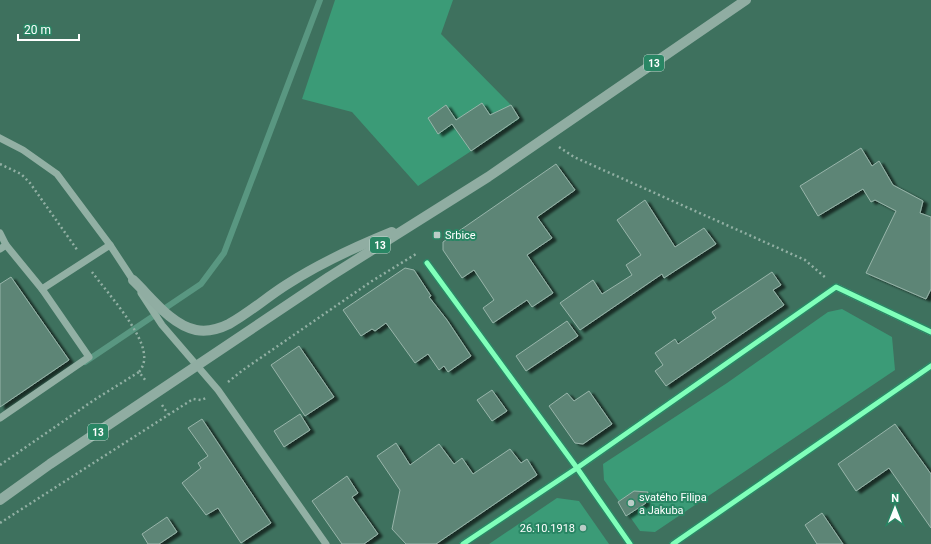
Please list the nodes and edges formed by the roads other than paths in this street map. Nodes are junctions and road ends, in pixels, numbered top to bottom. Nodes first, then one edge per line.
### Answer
1 (746, 0) edge
2 (0, 138) edge
3 (416, 223) junction
4 (0, 233) edge
5 (110, 245) junction
6 (3, 247) edge
7 (427, 263) dead end
8 (133, 280) junction
9 (42, 289) junction
10 (931, 332) edge
11 (197, 366) junction
12 (931, 366) edge
13 (0, 418) edge
14 (577, 468) junction
15 (0, 500) edge
16 (326, 544) edge
17 (463, 544) edge
18 (630, 544) edge
19 (673, 544) edge

1 - 3 main road, 13
2 - 5 street
3 - 8 main road
3 - 11 main road, 13
4 - 6 street
5 - 8 street
5 - 9 street
6 - 9 street
7 - 14 street
8 - 11 street
9 - 13 street
10 - 14 street
11 - 15 main road, 13
11 - 16 street
12 - 19 street
14 - 17 street
14 - 18 street

